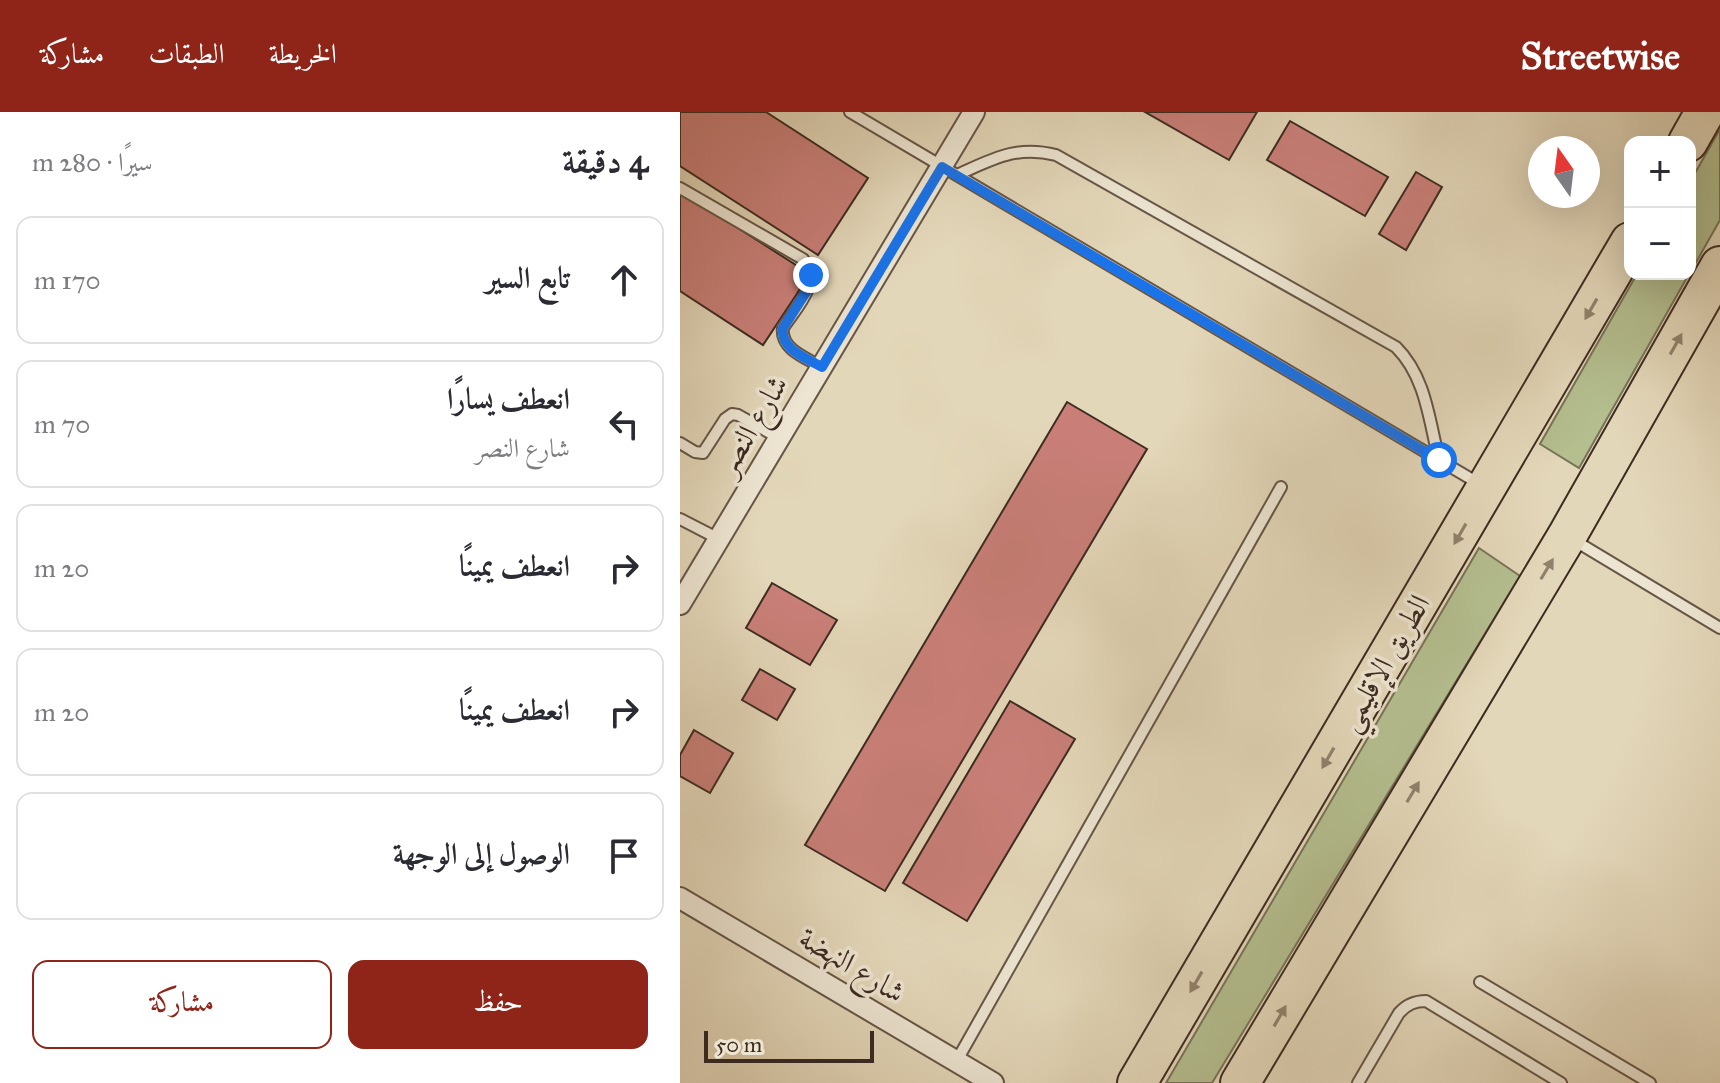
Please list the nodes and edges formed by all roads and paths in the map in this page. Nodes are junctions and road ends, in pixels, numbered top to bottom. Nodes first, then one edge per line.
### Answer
1 (850, 112) edge
2 (974, 112) edge
3 (1705, 112) edge
4 (865, 116) edge
5 (1691, 136) edge
6 (950, 171) junction
7 (680, 188) edge
8 (1624, 252) edge
9 (1720, 266) edge
10 (822, 367) junction
11 (779, 438) junction
12 (680, 443) edge
13 (1439, 460) junction
14 (1281, 487) dead end
15 (1486, 488) junction
16 (680, 519) edge
17 (1567, 536) junction
18 (719, 539) junction
19 (680, 604) edge
20 (1720, 628) edge
21 (680, 898) edge
22 (1480, 982) dead end
23 (956, 1062) junction
24 (993, 1083) edge
25 (1137, 1083) edge
26 (1240, 1083) edge
27 (1358, 1083) edge
28 (1561, 1083) edge
29 (1650, 1083) edge

1 - 4 lane
2 - 6 street, شارع النصر
3 - 5 highway
4 - 6 lane
6 - 10 street, شارع النصر
6 - 13 lane
6 - 13 lane
7 - 10 lane
8 -> 15 highway, الطريق الإقليمي
17 -> 9 highway
10 - 11 street, شارع النصر
11 - 12 lane
11 - 18 street, شارع النصر
13 - 15 lane
14 - 23 lane
15 -> 25 highway, الطريق الإقليمي
16 - 18 lane
17 - 20 lane
26 -> 17 highway
18 - 19 street, شارع النصر
21 - 23 street, شارع النهضة
22 - 29 lane
23 - 24 street, شارع النهضة
27 - 28 lane

